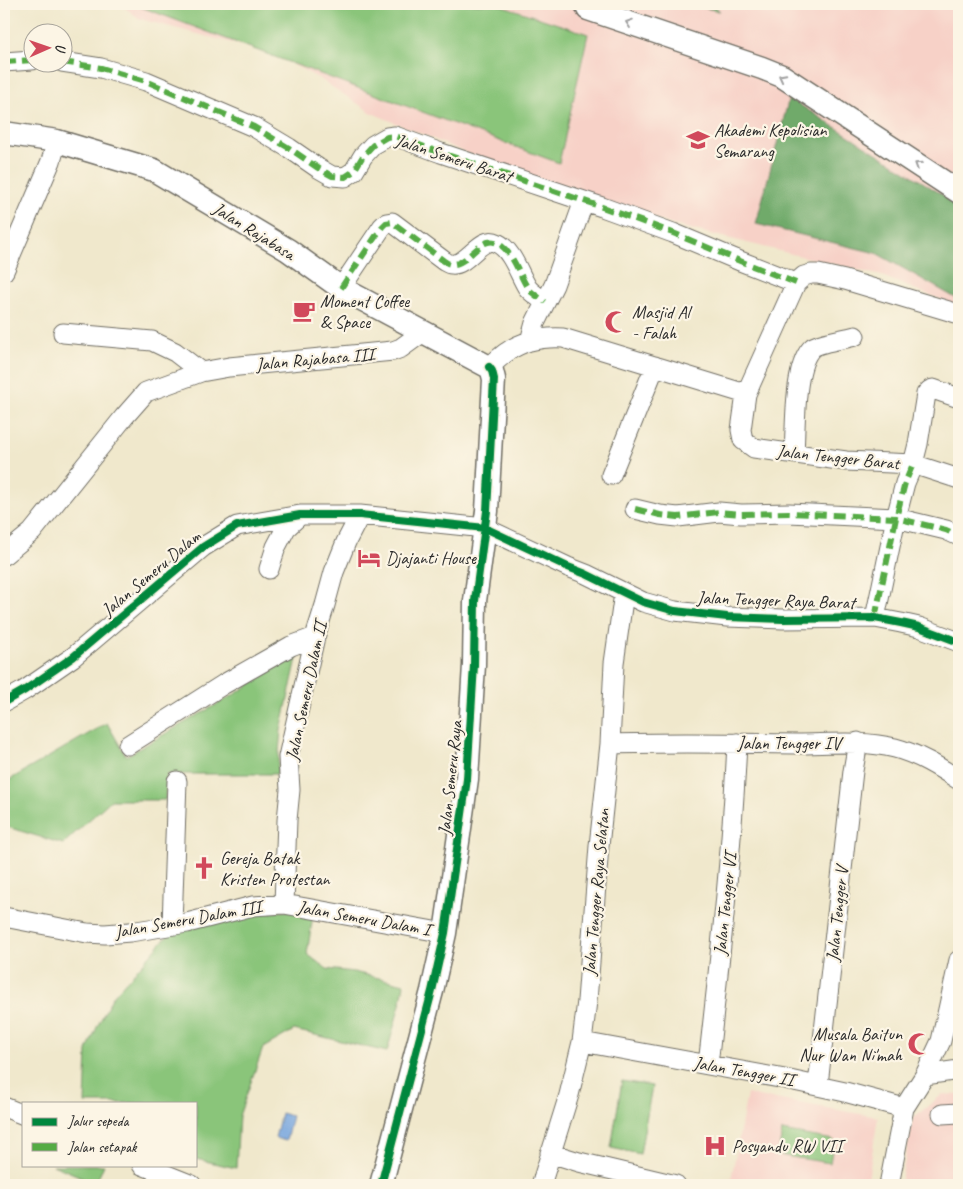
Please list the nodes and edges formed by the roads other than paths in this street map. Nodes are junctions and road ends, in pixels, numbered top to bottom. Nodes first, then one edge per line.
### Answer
1 (582, 5) edge
2 (22, 61) edge
3 (4, 62) edge
4 (72, 64) edge
5 (4, 133) edge
6 (57, 141) junction
7 (959, 192) edge
8 (584, 201) junction
9 (4, 271) edge
10 (796, 283) junction
11 (341, 288) junction
12 (545, 302) junction
13 (959, 314) edge
14 (422, 332) junction
15 (63, 333) dead end
16 (855, 336) dead end
17 (530, 341) junction
18 (655, 366) junction
19 (489, 367) junction
20 (201, 372) junction
21 (746, 394) junction
22 (959, 398) edge
23 (794, 453) junction
24 (913, 464) junction
25 (611, 475) dead end
26 (959, 479) edge
27 (635, 509) dead end
28 (300, 515) junction
29 (360, 515) junction
30 (896, 518) junction
31 (485, 528) junction
32 (959, 536) edge
33 (4, 556) edge
34 (269, 569) dead end
35 (624, 593) junction
36 (875, 618) junction
37 (314, 637) junction
38 (959, 642) edge
39 (4, 702) edge
40 (858, 742) junction
41 (737, 743) junction
42 (610, 744) junction
43 (128, 746) dead end
44 (959, 780) edge
45 (177, 781) dead end
46 (284, 904) junction
47 (4, 917) edge
48 (172, 925) junction
49 (444, 933) junction
50 (959, 960) edge
51 (941, 1040) junction
52 (582, 1042) junction
53 (959, 1064) edge
54 (708, 1065) junction
55 (959, 1070) edge
56 (925, 1075) junction
57 (818, 1086) junction
58 (4, 1107) edge
59 (904, 1108) junction
60 (22, 1114) edge
61 (550, 1152) junction
62 (144, 1166) edge
63 (192, 1185) edge
64 (381, 1185) edge
65 (541, 1185) edge
66 (676, 1185) edge
67 (889, 1185) edge

7 -> 1 street
2 - 3 street
4 - 8 street, Jalan Semeru Barat
5 - 6 street, Jalan Rajabasa
6 - 9 street
6 - 11 street, Jalan Rajabasa
8 - 10 street
8 - 12 street
10 - 13 street
10 - 21 street, Jalan Tengger Barat
11 - 12 street
11 - 14 street, Jalan Rajabasa
12 - 17 street
14 - 19 street, Jalan Rajabasa
14 - 20 street, Jalan Rajabasa III
15 - 20 street
16 - 23 street
17 - 18 street
17 - 19 street
18 - 21 street
18 - 25 street
19 - 31 street, Jalan Semeru Raya
20 - 33 street, Jalan Rajabasa III
21 - 23 street, Jalan Tengger Barat
22 - 24 street
23 - 24 street, Jalan Tengger Barat
24 - 26 street
24 - 30 street, Jalan Tengger Barat
27 - 30 street
28 - 29 street, Jalan Semeru Dalam
28 - 34 street
28 - 39 street, Jalan Semeru Dalam
29 - 31 street, Jalan Semeru Dalam
29 - 37 street, Jalan Semeru Dalam II
30 - 32 street
30 - 36 street, Jalan Tengger Barat
31 - 35 street, Jalan Tengger Raya Barat
31 - 49 street, Jalan Semeru Raya
35 - 36 street, Jalan Tengger Raya Barat
35 - 42 street, Jalan Tengger Raya Selatan
36 - 38 street, Jalan Tengger Raya Barat
37 - 43 street
37 - 46 street, Jalan Semeru Dalam II
40 - 41 street, Jalan Tengger IV
40 - 44 street, Jalan Tengger IV
40 - 57 street, Jalan Tengger V
41 - 42 street, Jalan Tengger IV
41 - 54 street, Jalan Tengger VI
42 - 52 street, Jalan Tengger Raya Selatan
45 - 48 street
46 - 48 street, Jalan Semeru Dalam III
46 - 49 street, Jalan Semeru Dalam I
47 - 48 street, Jalan Semeru Dalam III
49 - 64 street, Jalan Semeru Raya
50 - 51 street
51 - 53 street
51 - 56 street
52 - 54 street, Jalan Tengger II
52 - 61 street, Jalan Tengger Raya Selatan
54 - 57 street, Jalan Tengger II
55 - 56 street
56 - 59 street
57 - 59 street, Jalan Tengger II
58 - 60 street
59 - 67 street
61 - 65 street, Jalan Tengger Raya Selatan
61 - 66 street
62 - 63 street

